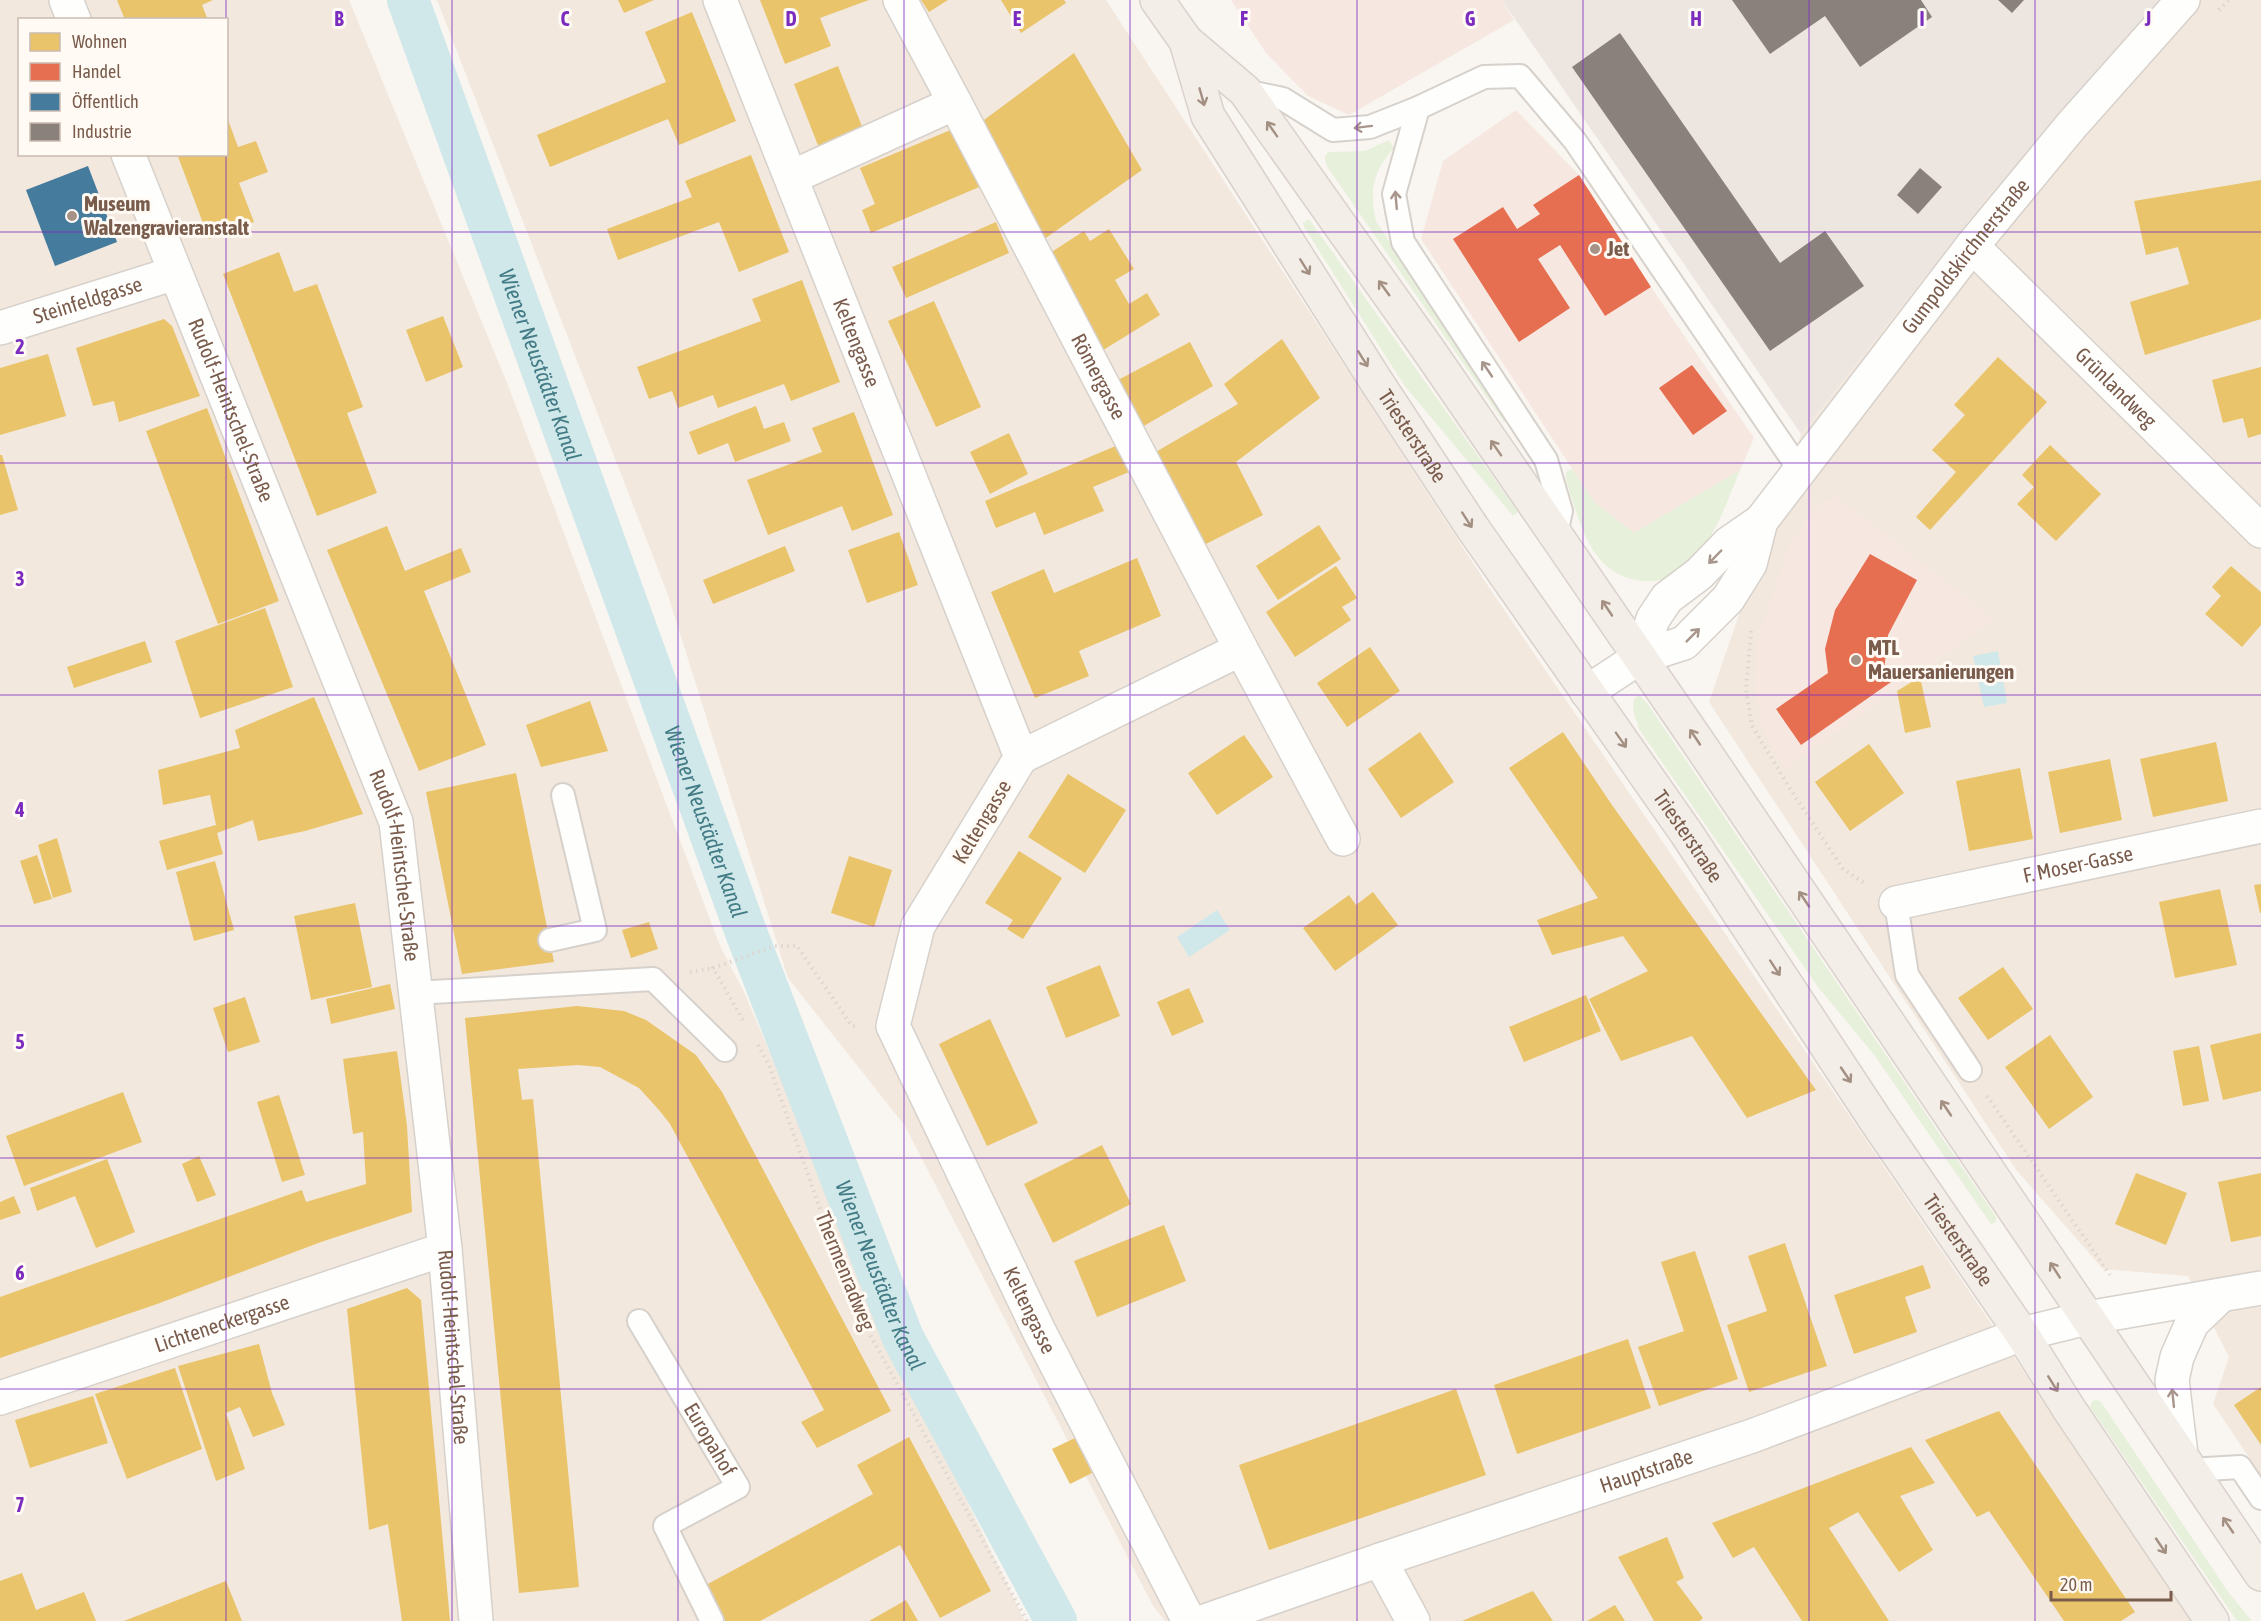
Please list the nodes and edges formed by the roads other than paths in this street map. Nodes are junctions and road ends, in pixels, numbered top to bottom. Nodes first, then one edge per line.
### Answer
1 (66, 0) edge
2 (720, 0) edge
3 (900, 0) edge
4 (1157, 0) edge
5 (2183, 0) edge
6 (73, 18) edge
7 (1186, 41) junction
8 (1245, 91) junction
9 (955, 103) junction
10 (1418, 108) junction
11 (129, 156) edge
12 (792, 177) junction
13 (1972, 246) junction
14 (175, 273) junction
15 (0, 328) edge
16 (1799, 469) junction
17 (1761, 521) junction
18 (2261, 531) edge
19 (1556, 533) junction
20 (1241, 649) junction
21 (1640, 657) junction
22 (1587, 692) junction
23 (1021, 757) junction
24 (563, 795) dead end
25 (2261, 826) edge
26 (1343, 838) dead end
27 (1896, 903) joint
28 (550, 940) dead end
29 (415, 993) junction
30 (725, 1050) dead end
31 (1970, 1070) road end
32 (445, 1250) junction
33 (2261, 1288) edge
34 (2219, 1296) junction
35 (2087, 1318) junction
36 (639, 1321) dead end
37 (2022, 1334) junction
38 (0, 1398) edge
39 (2186, 1463) junction
40 (2261, 1498) edge
41 (1380, 1560) junction
42 (2261, 1574) edge
43 (476, 1621) edge
44 (712, 1621) edge
45 (1190, 1621) edge
46 (1205, 1621) edge
47 (1413, 1621) edge
48 (2212, 1621) edge

1 - 6 street
2 - 12 street, Keltengasse
3 - 9 street, Römergasse
4 - 7 main road, Triesterstraße
5 - 13 street, Gumpoldskirchnerstraße
7 - 8 main road, Triesterstraße
7 -> 22 main road, Triesterstraße
10 -> 8 lane
19 -> 8 main road, Triesterstraße
9 - 12 street
9 - 20 street, Römergasse
10 - 16 lane
19 -> 10 lane
11 - 14 street, Rudolf-Heintschel-Straße
12 - 23 street, Keltengasse
13 - 16 street, Gumpoldskirchnerstraße
13 - 18 street, Grünlandweg
14 - 15 street, Steinfeldgasse
14 - 29 street, Rudolf-Heintschel-Straße
16 - 17 street, Gumpoldskirchnerstraße
17 -> 21 street, Gumpoldskirchnerstraße
21 -> 17 street, Gumpoldskirchnerstraße
21 -> 19 main road, Triesterstraße
20 - 23 street
20 - 26 street, Römergasse
21 - 22 street, Gumpoldskirchnerstraße
35 -> 21 main road, Triesterstraße
22 -> 37 main road, Triesterstraße
23 - 45 street, Keltengasse
24 - 28 lane
25 - 27 street, F. Moser-Gasse
27 - 31 lane
29 - 30 lane
29 - 32 street, Rudolf-Heintschel-Straße
32 - 38 street, Lichteneckergasse
32 - 43 street, Rudolf-Heintschel-Straße
33 - 34 street, Hauptstraße
34 - 35 street, Hauptstraße
39 -> 34 street
35 - 37 street, Hauptstraße
35 - 39 main road, Triesterstraße
36 - 44 lane, Europahof
37 - 41 street, Hauptstraße
37 -> 48 main road, Triesterstraße
39 - 40 lane
42 -> 39 main road, Triesterstraße
41 - 46 street, Hauptstraße
41 - 47 street

